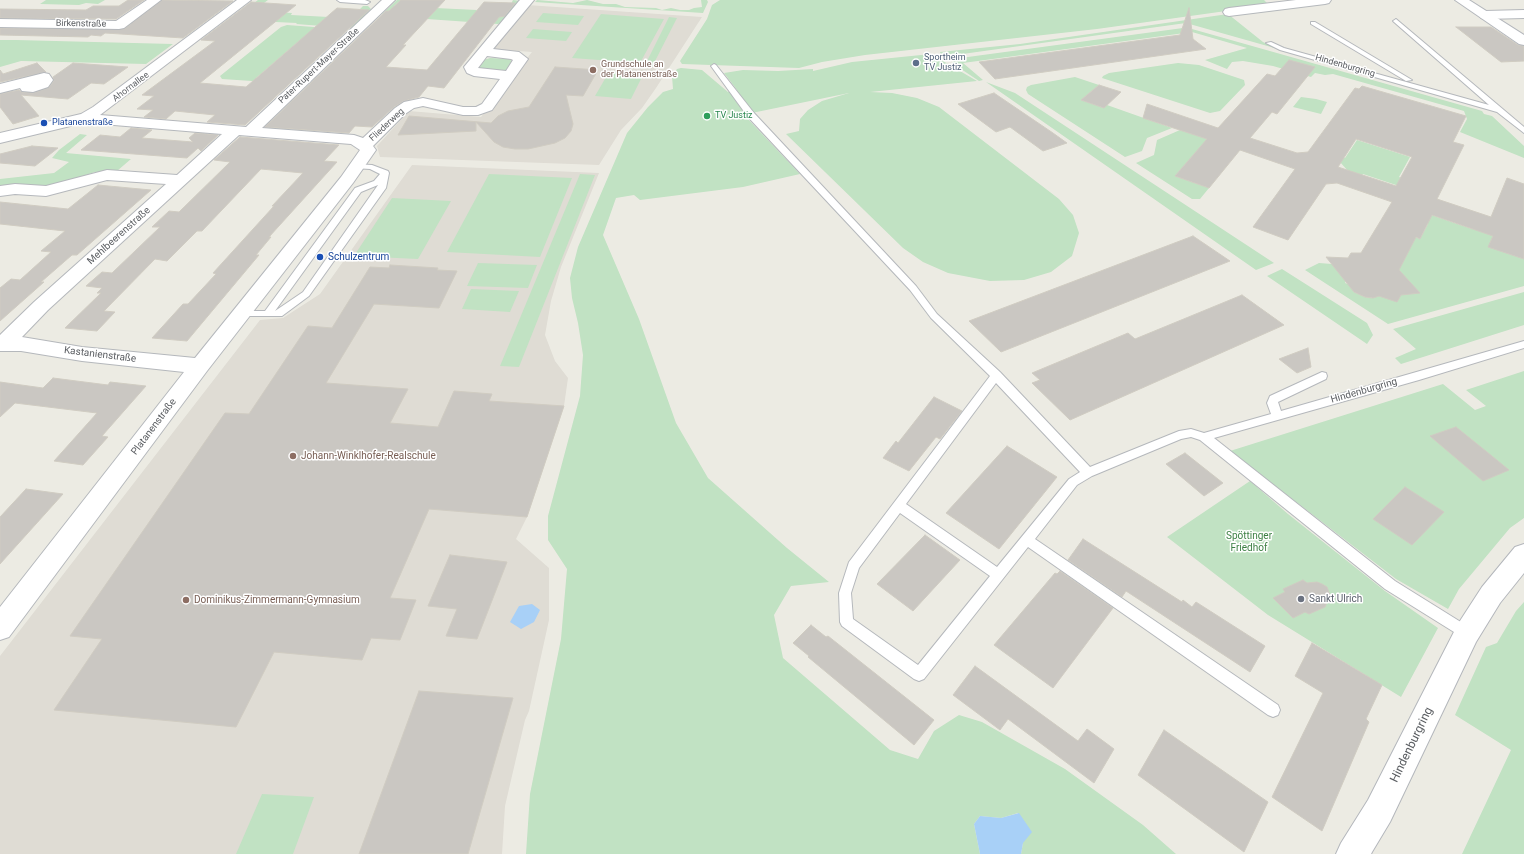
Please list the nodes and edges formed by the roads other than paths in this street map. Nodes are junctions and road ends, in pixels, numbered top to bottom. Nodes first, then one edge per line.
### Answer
1 (154, 0) edge
2 (245, 0) edge
3 (340, 0) edge
4 (389, 0) edge
5 (528, 0) edge
6 (1325, 0) edge
7 (1461, 0) edge
8 (367, 2) dead end
9 (1523, 7) edge
10 (1229, 12) dead end
11 (1485, 16) junction
12 (1396, 21) dead end
13 (1313, 22) dead end
14 (0, 23) edge
15 (1524, 41) edge
16 (1269, 43) dead end
17 (484, 52) junction
18 (714, 66) dead end
19 (510, 75) junction
20 (22, 82) dead end
21 (1421, 88) junction
22 (0, 89) edge
23 (1499, 110) junction
24 (86, 117) junction
25 (243, 131) junction
26 (1524, 131) edge
27 (0, 138) edge
28 (365, 145) junction
29 (357, 166) junction
30 (385, 173) junction
31 (182, 180) junction
32 (0, 191) edge
33 (242, 314) junction
34 (268, 314) junction
35 (2, 344) edge
36 (1524, 344) edge
37 (200, 366) junction
38 (996, 375) junction
39 (1322, 376) dead end
40 (1277, 415) junction
41 (1204, 437) junction
42 (1088, 473) junction
43 (898, 505) junction
44 (1027, 540) junction
45 (1524, 555) edge
46 (998, 575) junction
47 (0, 628) edge
48 (1467, 633) junction
49 (1273, 710) dead end
50 (1352, 854) edge

1 - 14 street, Birkenstraße
2 - 24 street, Ahornallee
3 - 8 lane
4 - 25 street, Pater-Rupert-Mayer-Straße
5 - 17 street
6 - 10 street
7 - 11 street
9 - 11 street
11 - 15 street
12 - 23 lane, Hindenburgring
13 - 21 lane, Hindenburgring
16 - 21 lane, Hindenburgring
17 - 19 street, Fliederweg
17 - 19 street
18 - 38 lane
19 - 28 street, Fliederweg
20 - 22 street
21 - 23 lane, Hindenburgring
23 - 26 lane, Hindenburgring
24 - 25 street
24 - 27 street, Ahornallee
25 - 28 street
25 - 31 street, Mehlbeerenstraße
28 - 29 street, Platanenstraße
29 - 30 lane
29 - 33 street, Platanenstraße
30 - 34 lane
30 - 34 lane
31 - 32 street
31 - 35 street, Mehlbeerenstraße
33 - 34 lane
33 - 37 street, Platanenstraße
35 - 37 street, Kastanienstraße
36 - 40 lane, Hindenburgring
37 - 47 street, Platanenstraße
38 - 42 lane
38 - 43 lane
39 - 40 lane
40 - 41 lane, Hindenburgring
41 - 42 lane, Hindenburgring
41 - 48 lane
42 - 44 lane, Hindenburgring
43 - 46 lane
43 - 46 lane, Hindenburgring
44 - 46 lane, Hindenburgring
44 - 49 lane
45 - 48 street, Hindenburgring
48 - 50 street, Hindenburgring

